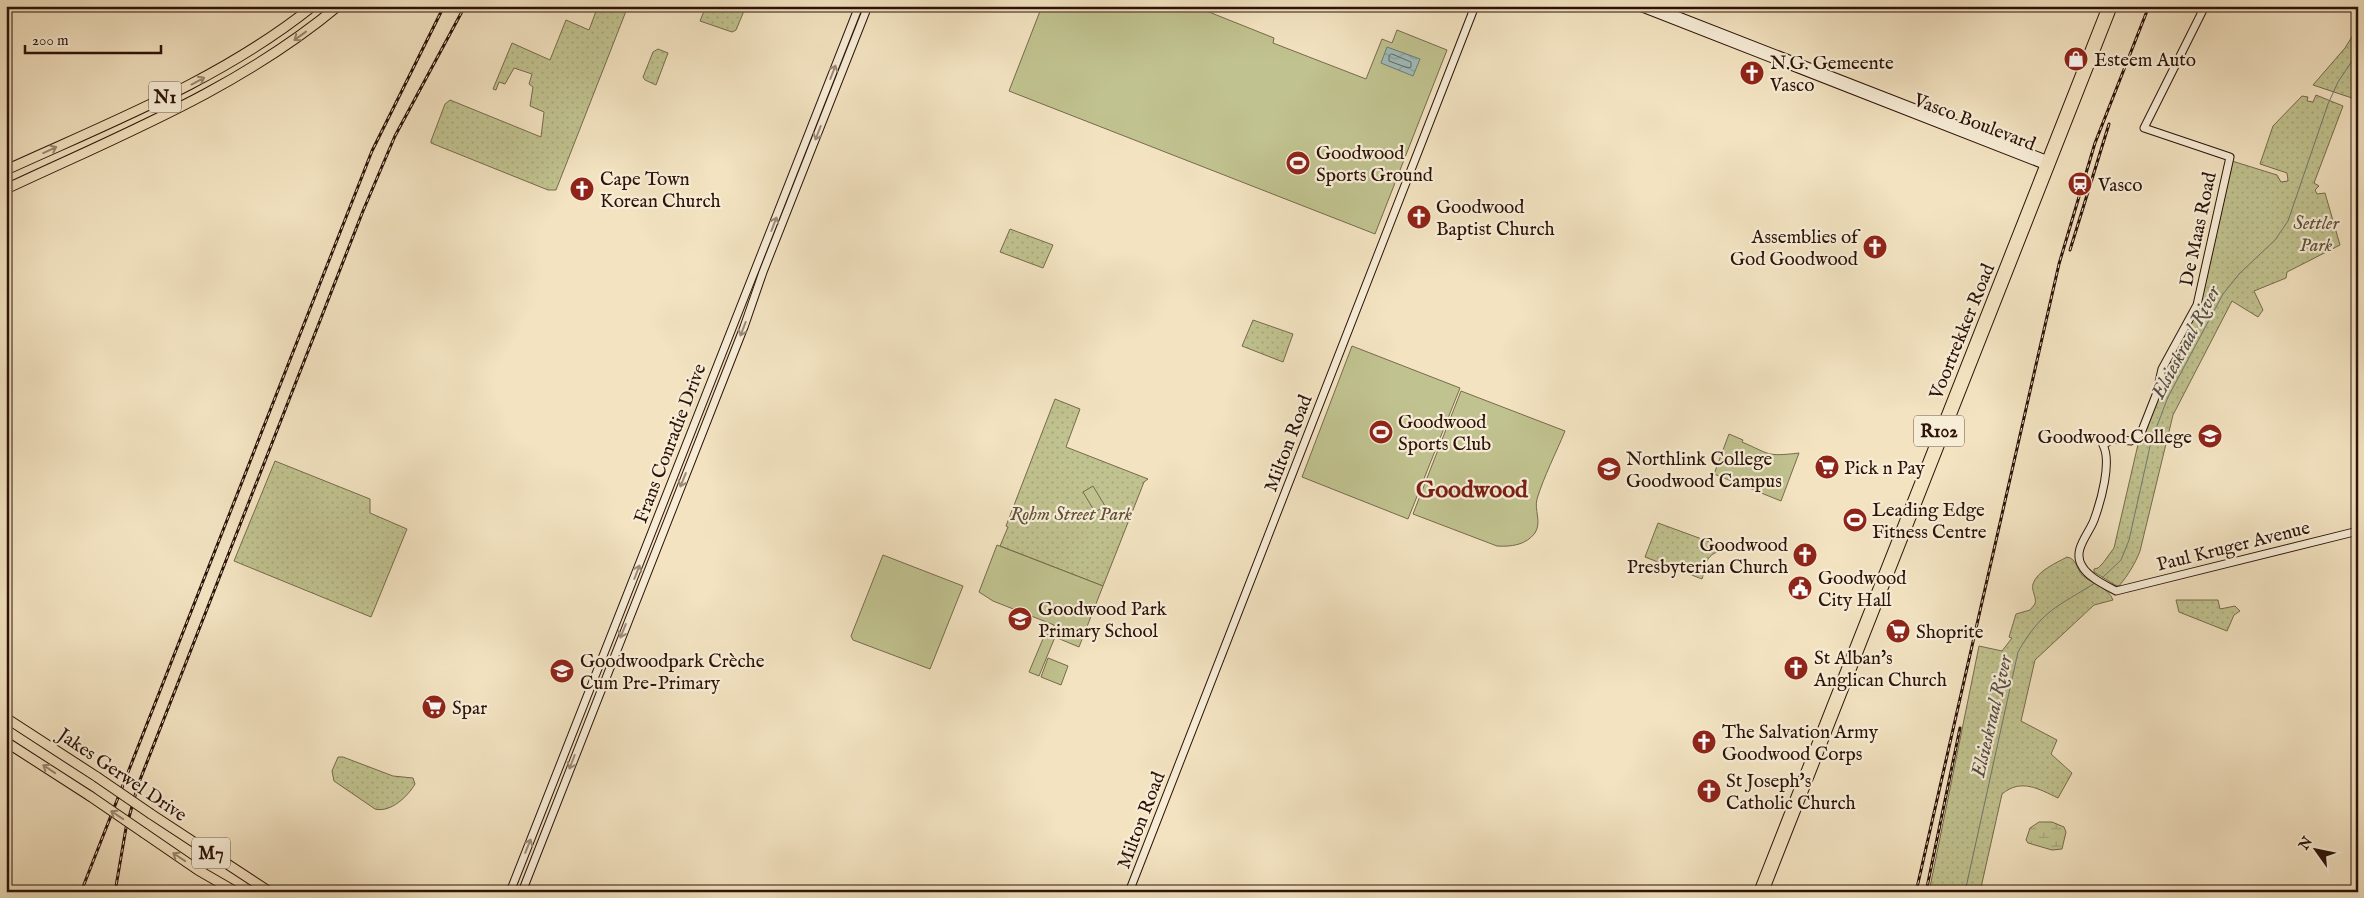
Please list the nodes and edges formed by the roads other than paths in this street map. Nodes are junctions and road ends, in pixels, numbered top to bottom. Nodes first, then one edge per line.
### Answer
1 (313, 6) edge
2 (338, 6) edge
3 (859, 6) edge
4 (868, 6) edge
5 (1475, 6) edge
6 (1637, 6) edge
7 (1653, 6) edge
8 (2107, 6) edge
9 (2113, 6) edge
10 (2205, 6) edge
11 (2048, 163) junction
12 (6, 170) edge
13 (6, 188) edge
14 (2358, 531) edge
15 (2108, 586) joint
16 (6, 718) edge
17 (6, 742) edge
18 (236, 892) edge
19 (270, 892) edge
20 (510, 892) edge
21 (522, 892) edge
22 (1129, 892) edge
23 (1758, 892) edge
24 (1764, 892) edge

12 -> 1 highway, N1
2 -> 13 highway, N1
20 -> 3 main road, Frans Conradie Drive
4 -> 21 main road, Frans Conradie Drive
5 - 22 main road, Milton Road
6 - 11 main road, Vasco Boulevard
7 - 11 main road, Vasco Boulevard
8 - 11 main road, Voortrekker Road / R102
9 - 11 main road, Voortrekker Road / R102
10 - 15 main road, De Maas Road
11 - 23 main road, Voortrekker Road / R102
11 - 24 main road, Voortrekker Road / R102
14 - 15 main road, Paul Kruger Avenue
16 - 19 highway, Jakes Gerwel Drive / M7, bridge
18 -> 17 highway, Jakes Gerwel Drive / M7, bridge

